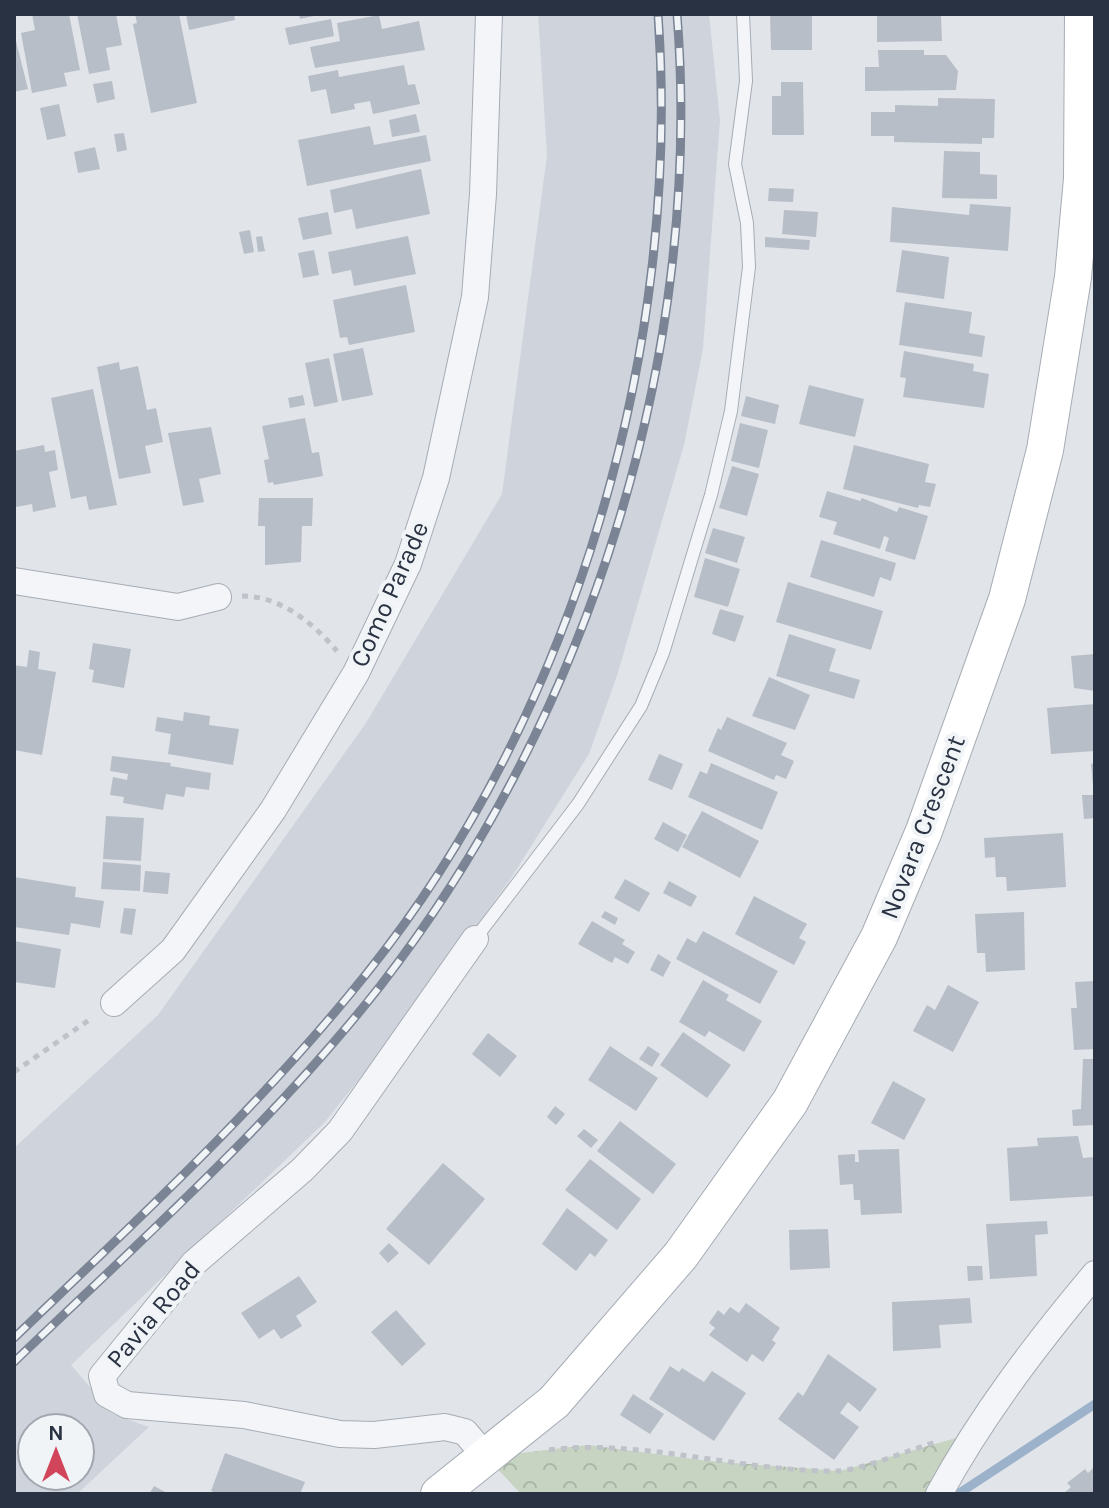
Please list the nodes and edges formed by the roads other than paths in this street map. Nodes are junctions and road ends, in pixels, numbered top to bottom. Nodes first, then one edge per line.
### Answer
1 (489, 14) edge
2 (743, 14) edge
3 (1083, 14) edge
4 (14, 581) edge
5 (218, 597) road end
6 (475, 939) joint
7 (114, 1003) road end
8 (1095, 1274) edge
9 (486, 1457) junction
10 (439, 1494) edge
11 (939, 1494) edge

1 - 7 street, Como Parade
2 - 6 lane
3 - 9 street, Novara Crescent
4 - 5 street
6 - 9 street, Pavia Road
8 - 11 street
9 - 10 street, Novara Crescent

